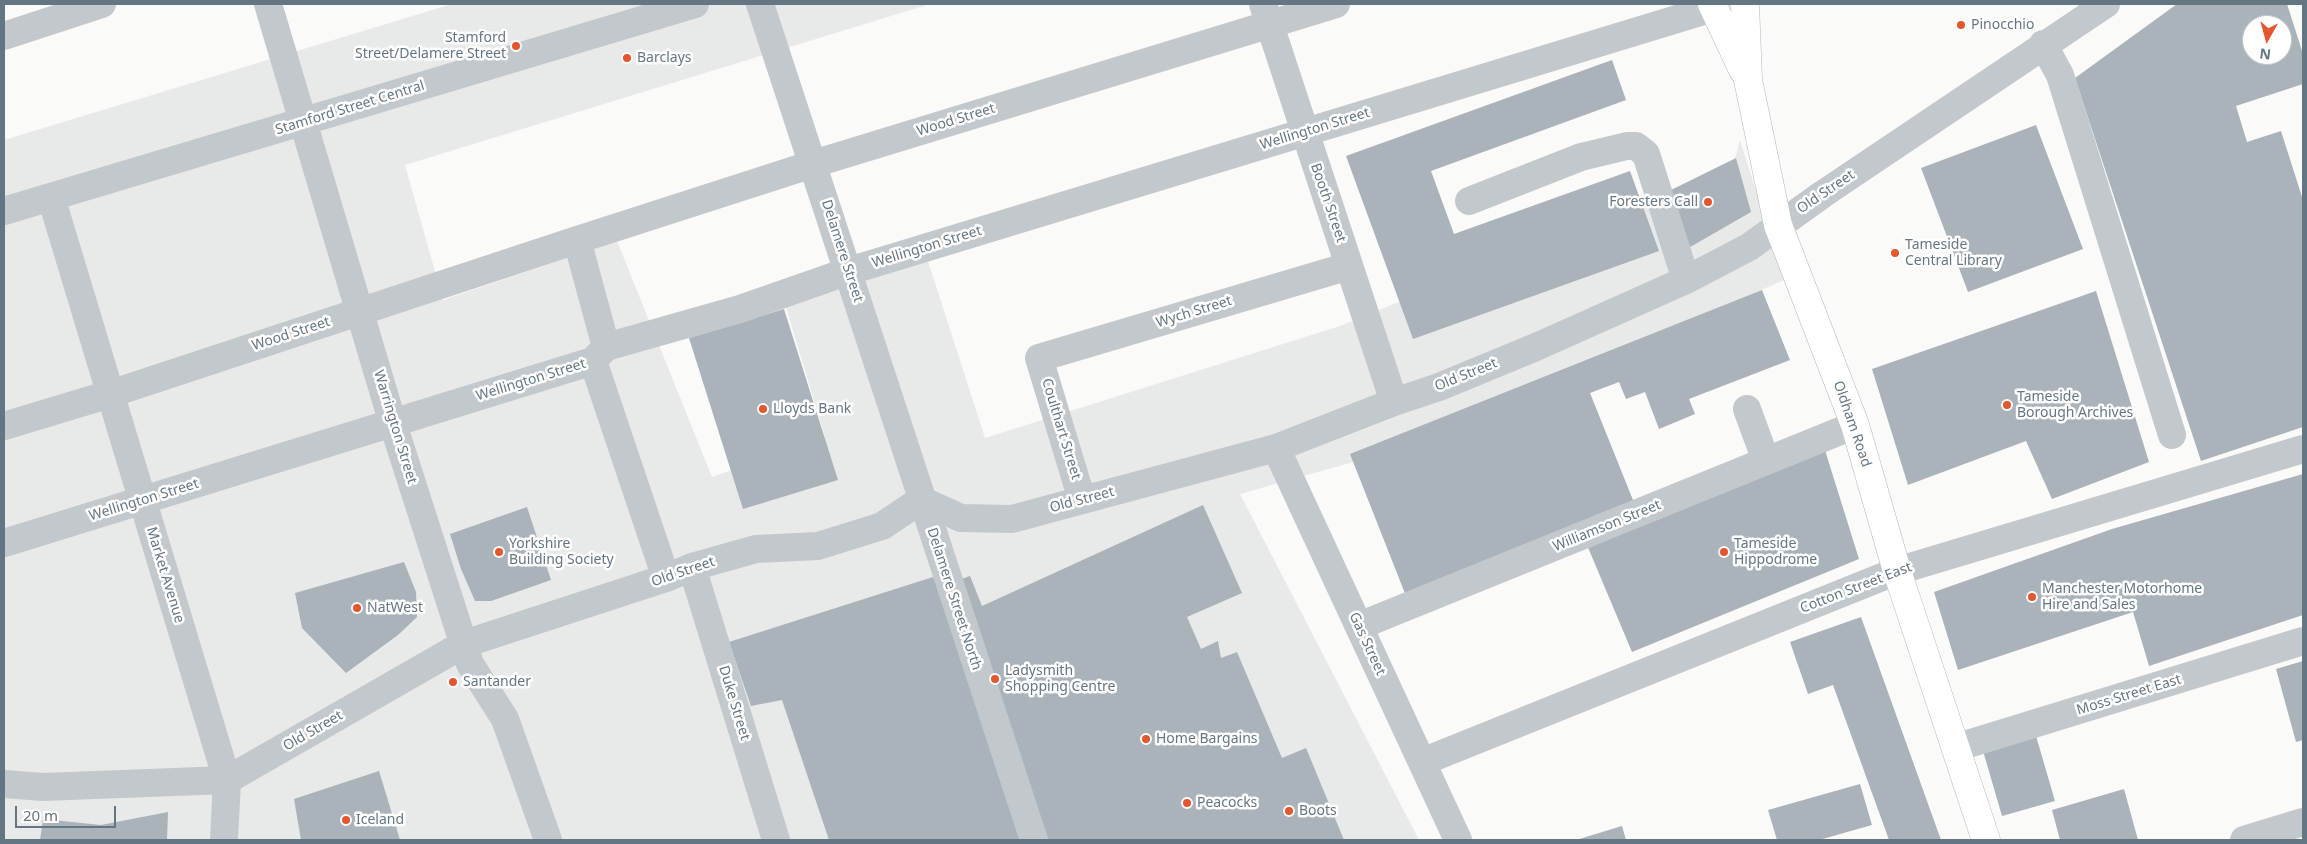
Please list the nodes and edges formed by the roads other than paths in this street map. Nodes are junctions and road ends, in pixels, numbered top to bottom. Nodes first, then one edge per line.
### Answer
1 (102, 4) edge
2 (268, 4) edge
3 (695, 4) edge
4 (760, 4) edge
5 (1336, 4) edge
6 (1746, 4) edge
7 (2106, 4) edge
8 (1713, 6) edge
9 (1266, 14) edge
10 (4, 36) edge
11 (2043, 44) junction
12 (1748, 80) junction
13 (304, 123) junction
14 (1304, 133) junction
15 (813, 164) junction
16 (51, 197) junction
17 (1469, 201) dead end
18 (4, 211) edge
19 (1778, 225) junction
20 (577, 240) junction
21 (1349, 266) junction
22 (849, 271) junction
23 (1686, 280) junction
24 (360, 310) junction
25 (600, 354) junction
26 (1040, 358) joint
27 (110, 394) junction
28 (1394, 402) junction
29 (1747, 409) dead end
30 (393, 424) junction
31 (1855, 425) junction
32 (4, 426) edge
33 (2172, 436) dead end
34 (1276, 448) junction
35 (2303, 450) edge
36 (1766, 462) junction
37 (921, 500) junction
38 (1082, 500) junction
39 (143, 501) junction
40 (4, 543) edge
41 (692, 567) junction
42 (1897, 571) junction
43 (666, 578) junction
44 (1359, 626) junction
45 (2303, 641) edge
46 (464, 644) junction
47 (1955, 748) junction
48 (1422, 762) junction
49 (227, 780) junction
50 (4, 784) edge
51 (2303, 822) edge
52 (224, 840) edge
53 (548, 840) edge
54 (776, 840) edge
55 (1034, 840) edge
56 (1458, 840) edge
57 (1986, 840) edge
58 (2244, 840) edge

1 - 10 street
2 - 13 street, Warrington Street
3 - 13 street, Stamford Street Central
4 - 15 street, Delamere Street
5 - 9 street, Wood Street
6 - 12 highway, Oldham Road
7 - 11 street, Old Street
8 - 12 highway
8 - 14 street, Wellington Street
9 - 14 street, Booth Street
9 - 15 street, Wood Street
11 - 19 street, Old Street
11 - 33 street
12 - 19 highway, Oldham Road
13 - 16 street, Stamford Street Central
13 - 24 street, Warrington Street
14 - 21 street, Booth Street
14 - 22 street, Wellington Street
15 - 20 street, Wood Street
15 - 22 street, Delamere Street
16 - 18 street, Stamford Street Central
16 - 27 street, Market Avenue
17 - 23 street
19 - 23 street, Old Street
19 - 31 highway, Oldham Road
20 - 24 street, Wood Street
20 - 25 street
21 - 26 street, Wych Street
21 - 28 street, Booth Street
22 - 25 street, Wellington Street
22 - 37 street, Delamere Street
23 - 28 street, Old Street
24 - 27 street, Wood Street
24 - 30 street, Warrington Street
25 - 30 street, Wellington Street
25 - 43 street
26 - 38 street, Coulthart Street
27 - 32 street, Wood Street
27 - 39 street, Market Avenue
28 - 34 street, Old Street
29 - 36 street
30 - 39 street, Wellington Street
30 - 46 street, Warrington Street
31 - 36 street, Williamson Street
31 - 42 highway, Oldham Road
34 - 38 street, Old Street
34 - 44 street, Gas Street
35 - 42 street, Cotton Street East
36 - 44 street, Williamson Street
37 - 38 street, Old Street
37 - 41 street, Old Street
37 - 55 street, Delamere Street North
39 - 40 street, Wellington Street
39 - 49 street, Market Avenue
41 - 43 street, Old Street
41 - 54 street, Duke Street
42 - 47 highway, Oldham Road
42 - 48 street, Cotton Street East
43 - 46 street, Old Street
44 - 48 street, Gas Street
45 - 47 street, Moss Street East
46 - 49 street, Old Street
46 - 53 street, Warrington Street
47 - 57 highway, Oldham Road
48 - 56 street, Gas Street
49 - 50 street, Old Street
49 - 52 street, Market Avenue
51 - 58 street

